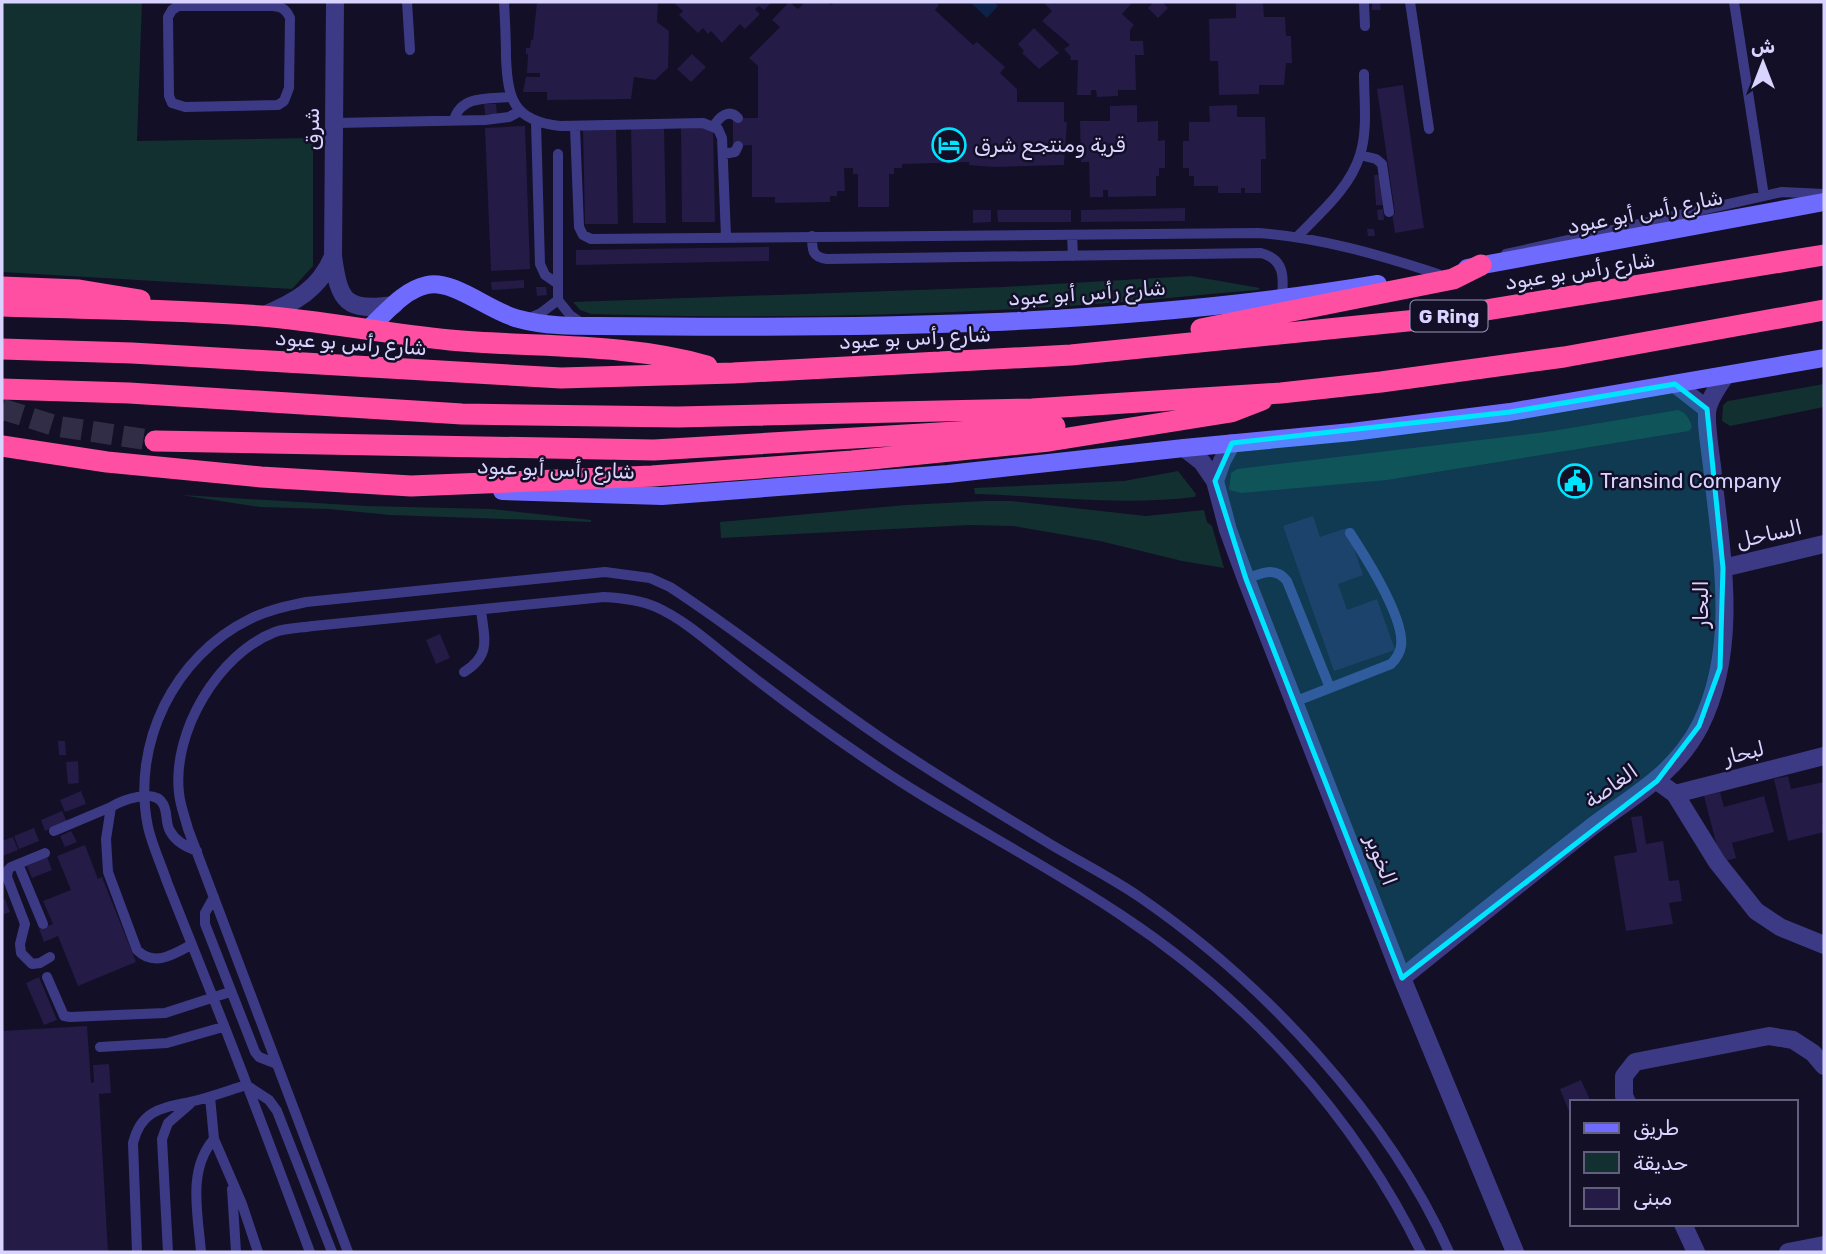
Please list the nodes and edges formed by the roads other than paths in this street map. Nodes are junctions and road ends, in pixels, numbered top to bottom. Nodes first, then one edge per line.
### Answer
1 (335, 2) edge
2 (407, 2) edge
3 (504, 2) edge
4 (1364, 2) edge
5 (1410, 2) edge
6 (1734, 2) edge
7 (241, 4) edge
8 (1364, 26) dead end
9 (410, 50) dead end
10 (1364, 74) dead end
11 (510, 97) junction
12 (520, 111) junction
13 (738, 118) dead end
14 (454, 120) junction
15 (536, 122) junction
16 (335, 123) junction
17 (714, 126) junction
18 (575, 127) junction
19 (1429, 129) dead end
20 (738, 146) dead end
21 (558, 154) dead end
22 (723, 154) junction
23 (1360, 155) junction
24 (1824, 194) edge
25 (1764, 196) junction
26 (1824, 202) edge
27 (1389, 212) dead end
28 (1072, 234) junction
29 (811, 236) junction
30 (726, 237) junction
31 (1297, 237) junction
32 (1824, 255) edge
33 (333, 256) junction
34 (1073, 256) junction
35 (1481, 265) junction
36 (1438, 274) junction
37 (558, 284) junction
38 (2, 287) edge
39 (1282, 297) junction
40 (558, 300) junction
41 (394, 305) junction
42 (2, 306) edge
43 (1824, 310) edge
44 (176, 311) junction
45 (262, 316) junction
46 (520, 320) junction
47 (586, 326) junction
48 (368, 329) junction
49 (2, 349) edge
50 (1071, 355) junction
51 (1824, 358) edge
52 (733, 373) junction
53 (1726, 375) junction
54 (1675, 384) junction
55 (2, 389) edge
56 (1281, 393) junction
57 (1707, 409) junction
58 (1195, 416) junction
59 (155, 442) tunnel mouth
60 (1233, 443) junction
61 (2, 446) edge
62 (1184, 448) junction
63 (1215, 481) junction
64 (411, 486) junction
65 (1350, 533) dead end
66 (1824, 544) edge
67 (1723, 568) junction
68 (1246, 579) junction
69 (481, 610) junction
70 (464, 672) dead end
71 (1330, 688) junction
72 (1294, 702) junction
73 (1824, 756) edge
74 (1657, 781) junction
75 (1675, 794) junction
76 (144, 795) junction
77 (111, 807) junction
78 (54, 831) dead end
79 (197, 851) junction
80 (45, 853) dead end
81 (18, 864) junction
82 (8, 891) edge
83 (2, 897) edge
84 (214, 897) junction
85 (43, 924) dead end
86 (191, 945) junction
87 (1824, 945) edge
88 (50, 957) dead end
89 (47, 977) dead end
90 (1402, 978) junction
91 (230, 992) junction
92 (213, 998) junction
93 (223, 1027) junction
94 (100, 1047) dead end
95 (277, 1063) junction
96 (1824, 1066) edge
97 (246, 1085) junction
98 (210, 1097) junction
99 (1626, 1100) edge
100 (193, 1101) junction
101 (214, 1139) junction
102 (232, 1181) junction
103 (1684, 1226) edge
104 (1824, 1245) edge
105 (137, 1252) edge
106 (168, 1252) edge
107 (201, 1252) edge
108 (236, 1252) edge
109 (258, 1252) edge
110 (310, 1252) edge
111 (332, 1252) edge
112 (348, 1252) edge
113 (1421, 1252) edge
114 (1449, 1252) edge
115 (1515, 1252) edge
116 (1696, 1252) edge
117 (1788, 1252) edge

1 - 16 street, شرق
2 - 9 lane
3 - 11 lane
4 - 8 lane
5 - 19 lane
6 - 25 lane
7 - 7 lane
10 - 23 lane
11 - 12 lane
11 - 14 lane
12 - 14 lane
12 - 15 lane
13 - 17 lane
14 - 16 lane
15 - 18 lane
15 - 37 lane
16 - 33 street, شرق
17 - 18 lane
17 - 22 lane
18 - 30 lane
20 - 22 lane
21 - 37 lane
22 - 30 lane
23 - 27 lane
23 - 31 lane
24 - 25 lane
25 - 35 lane
26 - 35 street, شارع رأس أبو عبود
28 - 29 lane
28 - 31 lane
28 - 34 lane
29 - 30 lane
29 - 34 lane
31 - 36 lane
32 - 50 highway, شارع رأس بو عبود / G Ring
33 - 41 street, شرق
33 - 45 street
34 - 39 lane
35 - 36 street, شارع رأس أبو عبود
35 - 50 highway
36 - 39 street, شارع رأس أبو عبود
37 - 40 lane
38 - 44 highway
39 - 47 street, شارع رأس أبو عبود
40 - 46 lane
40 - 47 lane
41 - 46 street, شارع رأس أبو عبود
41 - 48 street, شارع رأس أبو عبود
42 - 44 highway
43 - 56 highway
44 - 45 highway
45 - 48 highway
46 - 47 street, شارع رأس أبو عبود
48 - 52 highway
49 - 52 highway, شارع رأس بو عبود
50 - 52 highway, شارع رأس بو عبود / G Ring
51 - 53 street, شارع رأس أبو عبود
53 - 54 street, شارع رأس أبو عبود
53 - 57 street
54 - 57 street
54 - 60 street, شارع رأس أبو عبود
55 - 56 highway
56 - 58 highway
57 - 67 street, البحار
58 - 59 highway
58 - 64 highway
60 - 62 street, شارع رأس أبو عبود
60 - 63 street
61 - 64 highway
62 - 63 street, الخوير
62 - 64 street, شارع رأس أبو عبود
63 - 68 street, الخوير
65 - 71 lane
66 - 67 street, الساحل
67 - 74 street, البحار
68 - 71 lane
68 - 72 street, الخوير
69 - 70 lane
69 - 79 lane
69 - 113 lane
71 - 72 lane
72 - 90 street, الخوير
73 - 75 street, لبحار
74 - 75 street, الغاصة
74 - 90 street, الغاصة
75 - 87 street, الغاصة
76 - 77 lane
76 - 79 lane
76 - 86 lane
76 - 114 lane
77 - 78 lane
77 - 86 lane
79 - 84 lane
80 - 81 lane
81 - 82 lane
81 - 85 lane
82 - 83 lane
82 - 88 lane
84 - 91 lane
84 - 95 lane
86 - 92 lane
89 - 92 lane
90 - 115 street, الخوير
91 - 92 lane
91 - 95 lane
92 - 93 lane
93 - 94 lane
93 - 97 lane
95 - 112 lane
96 - 99 street
97 - 98 lane
97 - 110 lane
97 - 111 lane
98 - 100 lane
98 - 101 lane
100 - 105 lane
100 - 106 lane
101 - 102 lane
101 - 107 lane
102 - 108 lane
102 - 109 lane
103 - 116 street
104 - 117 street

